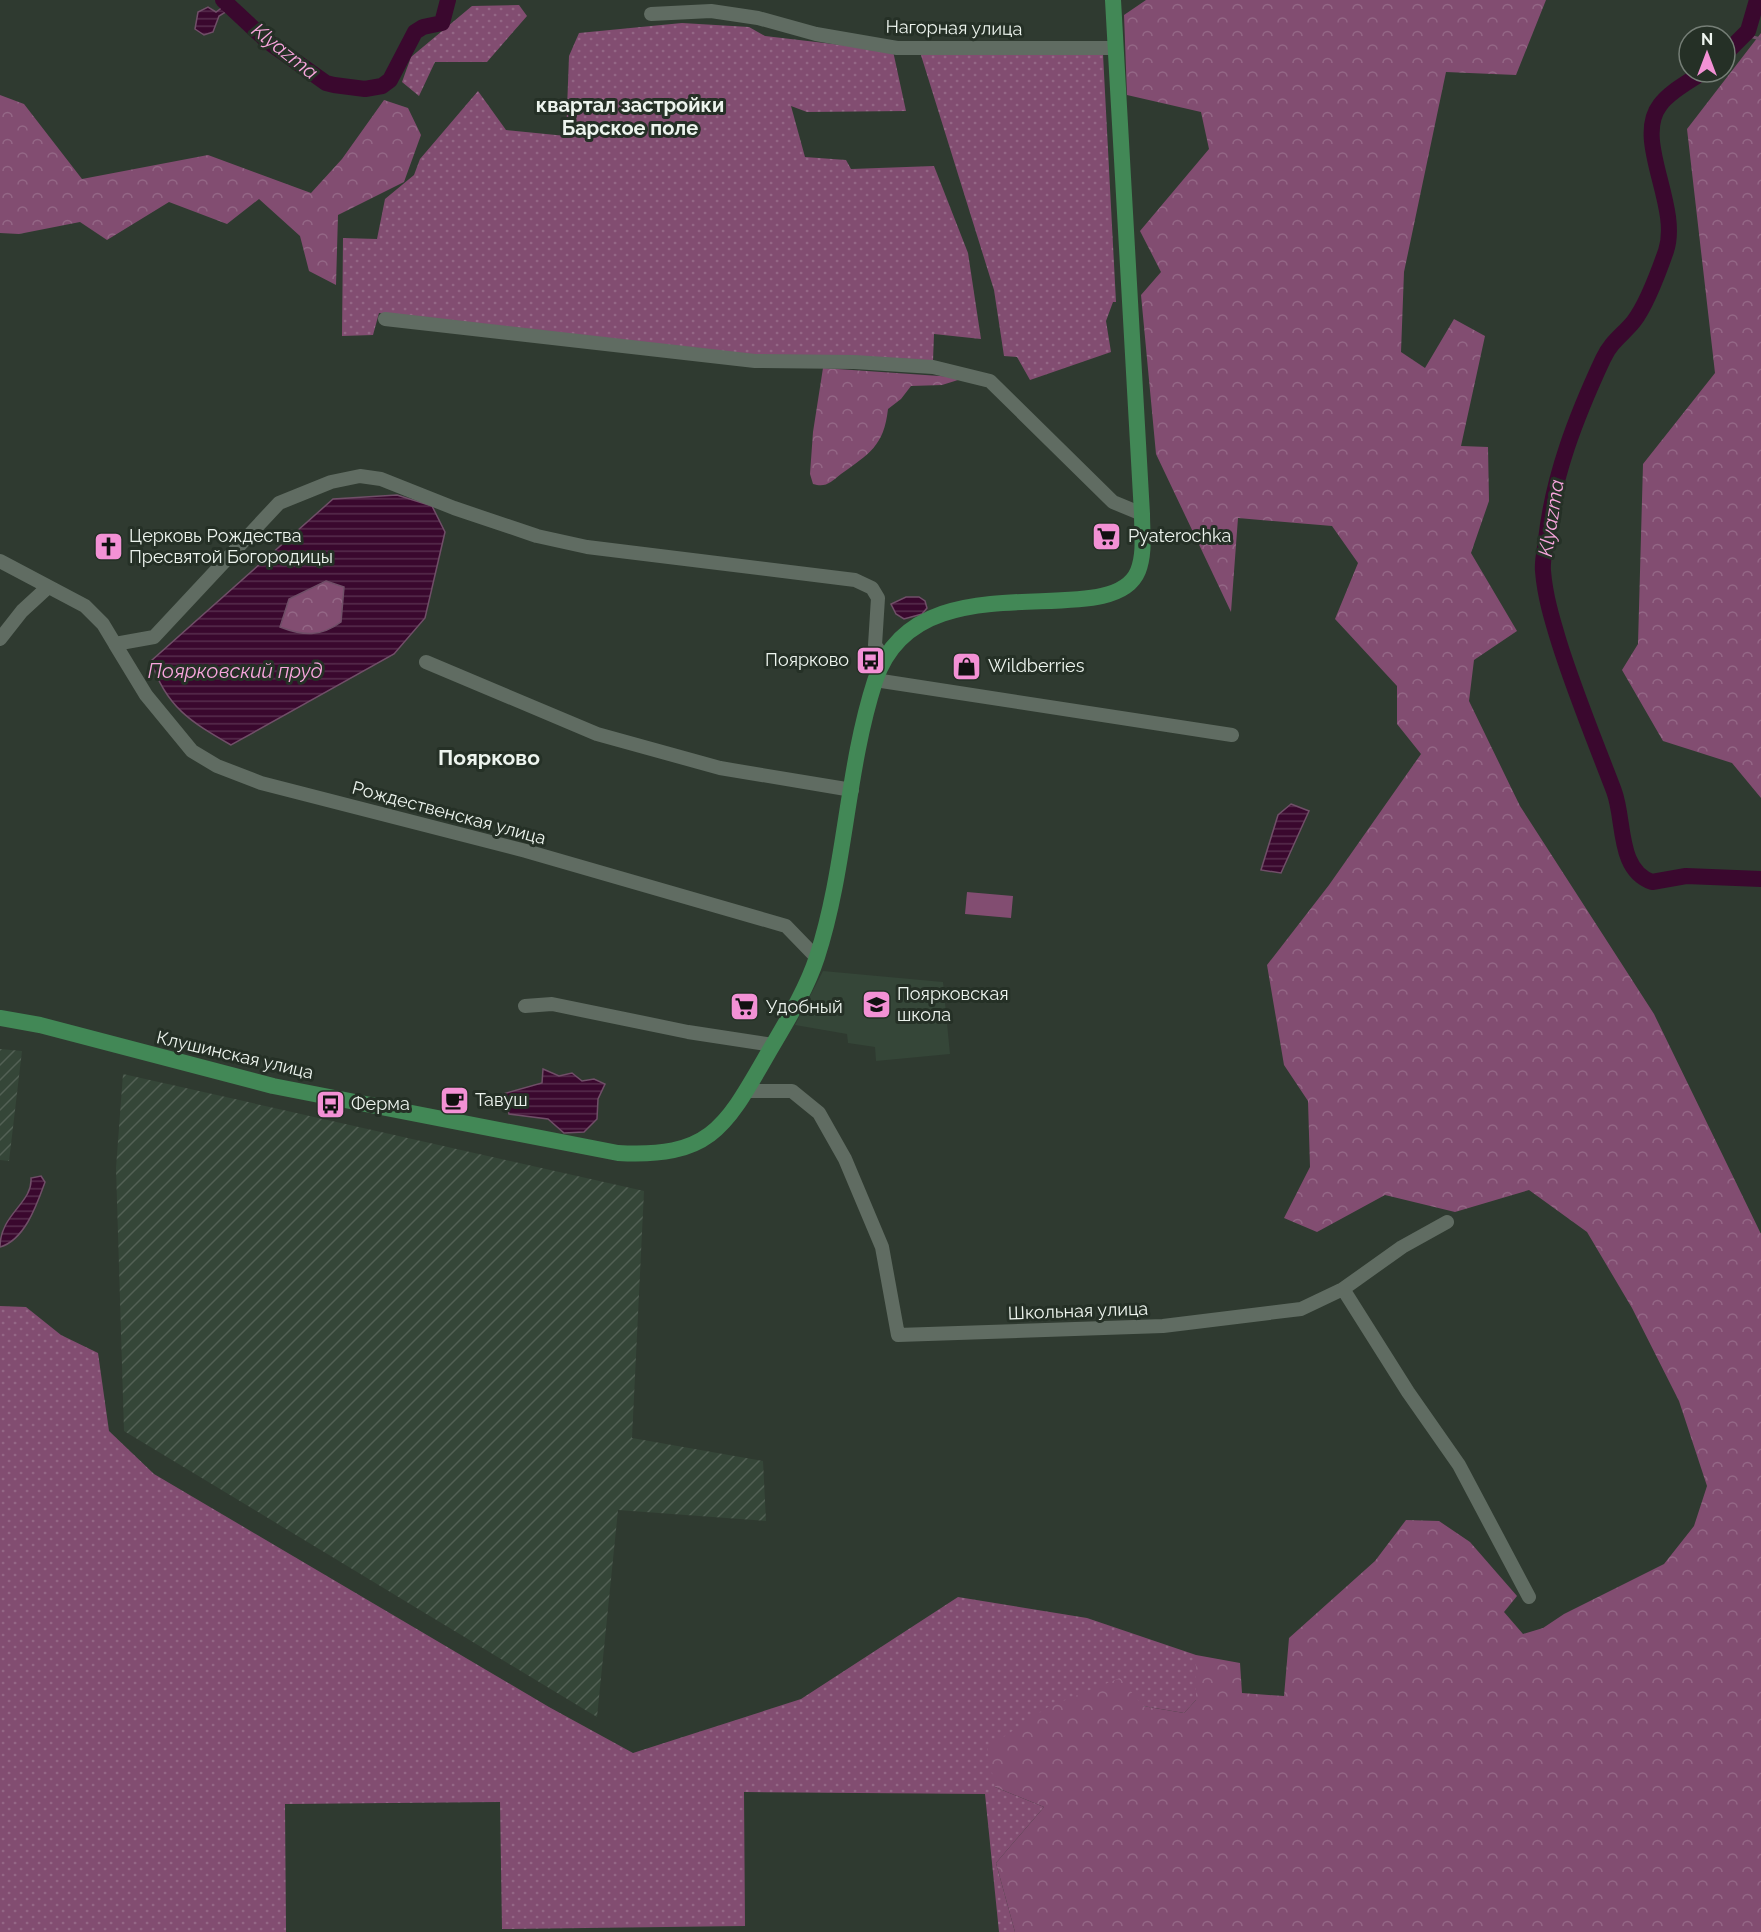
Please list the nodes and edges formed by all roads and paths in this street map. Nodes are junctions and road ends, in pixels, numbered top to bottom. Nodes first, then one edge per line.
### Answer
1 (1113, 0) edge
2 (651, 14) dead end
3 (1116, 48) junction
4 (385, 319) dead end
5 (1142, 514) junction
6 (0, 561) edge
7 (47, 588) junction
8 (0, 639) edge
9 (115, 644) junction
10 (885, 658) junction
11 (426, 662) dead end
12 (875, 680) junction
13 (1232, 735) dead end
14 (852, 790) junction
15 (817, 958) junction
16 (525, 1006) dead end
17 (0, 1018) edge
18 (772, 1045) junction
19 (746, 1091) junction
20 (1447, 1222) dead end
21 (1343, 1289) junction
22 (1529, 1597) dead end

1 - 3 main road, Клушинская улица
2 - 3 street, Нагорная улица
3 - 5 main road, Клушинская улица
4 - 5 street
5 - 10 main road, Клушинская улица
6 - 7 street, Рождественская улица
7 - 8 street
7 - 9 street, Рождественская улица
9 - 10 street
9 - 15 street, Рождественская улица
10 - 12 main road, Клушинская улица
11 - 14 street
12 - 13 street
12 - 14 main road, Клушинская улица
14 - 15 main road, Клушинская улица
15 - 18 main road, Клушинская улица
16 - 18 street
17 - 19 main road, Клушинская улица
18 - 19 main road, Клушинская улица
19 - 21 street, Школьная улица
20 - 21 street, Школьная улица
21 - 22 street

